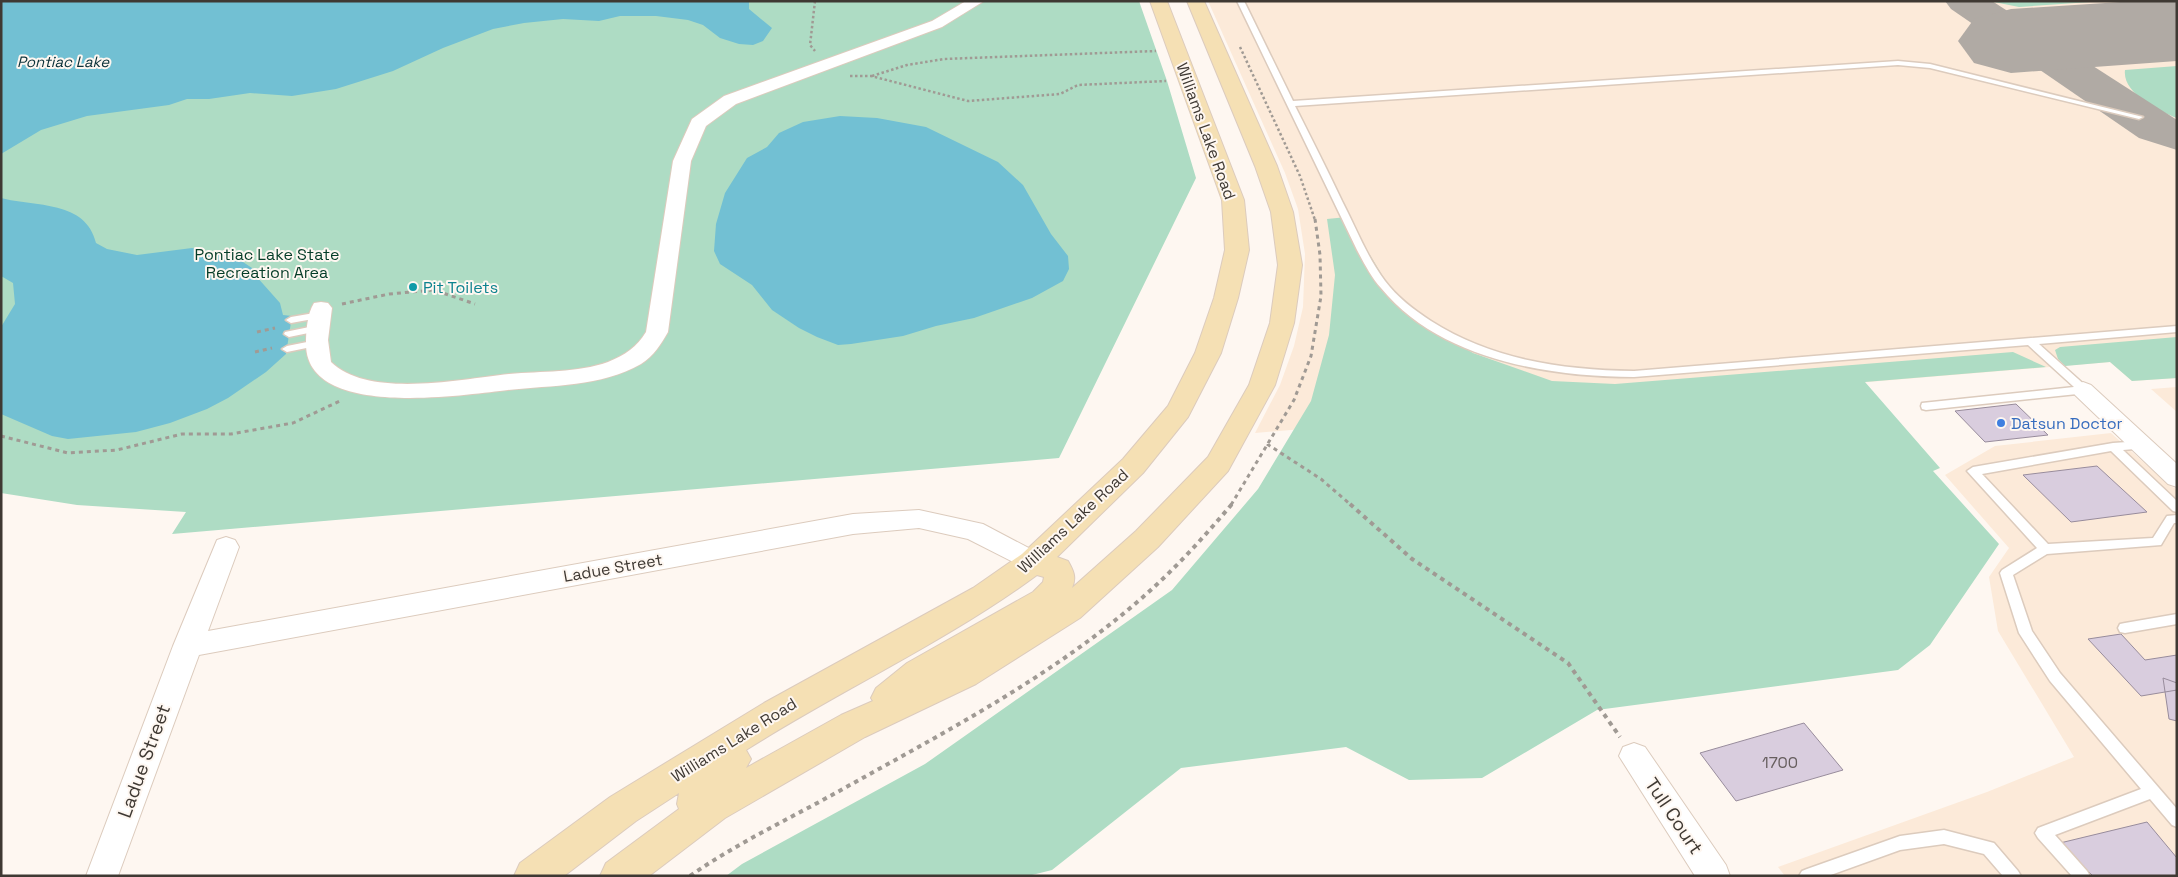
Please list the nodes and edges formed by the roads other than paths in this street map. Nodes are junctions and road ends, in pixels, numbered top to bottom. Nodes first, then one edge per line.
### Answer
1 (977, 1) edge
2 (1158, 1) edge
3 (1195, 1) edge
4 (1240, 1) edge
5 (1289, 104) junction
6 (2139, 117) dead end
7 (291, 320) dead end
8 (319, 323) junction
9 (2177, 329) edge
10 (289, 334) dead end
11 (2030, 341) junction
12 (287, 349) dead end
13 (2083, 390) junction
14 (1926, 406) dead end
15 (2142, 445) junction
16 (2113, 447) junction
17 (2177, 478) edge
18 (2177, 508) edge
19 (2177, 519) edge
20 (226, 547) dead end
21 (2045, 549) junction
22 (1034, 562) junction
23 (2177, 619) edge
24 (2125, 628) dead end
25 (916, 635) junction
26 (187, 646) junction
27 (853, 726) junction
28 (1634, 756) road end
29 (2152, 791) junction
30 (712, 806) junction
31 (2177, 820) edge
32 (102, 876) edge
33 (533, 876) edge
34 (619, 876) edge
35 (1714, 876) edge
36 (1806, 876) edge
37 (2013, 876) edge
38 (2082, 876) edge

1 - 8 street
2 - 22 main road, Williams Lake Road
3 - 27 main road
4 - 5 lane
5 - 6 lane
5 - 11 lane
7 - 8 lane
8 - 10 lane
8 - 12 lane
9 - 11 lane
11 - 13 lane
13 - 14 lane
13 - 15 street
15 - 16 lane
15 - 17 street
16 - 18 lane
16 - 21 lane
19 - 21 lane
20 - 26 street, Ladue Street
21 - 29 lane
22 - 25 main road, Williams Lake Road
22 - 26 street, Ladue Street
22 - 27 main road
23 - 24 lane
25 - 30 main road
25 - 33 main road, Williams Lake Road
26 - 32 street, Ladue Street
27 - 30 main road
28 - 35 street, Tull Court
29 - 31 lane
29 - 38 lane
30 - 34 main road
36 - 37 lane

